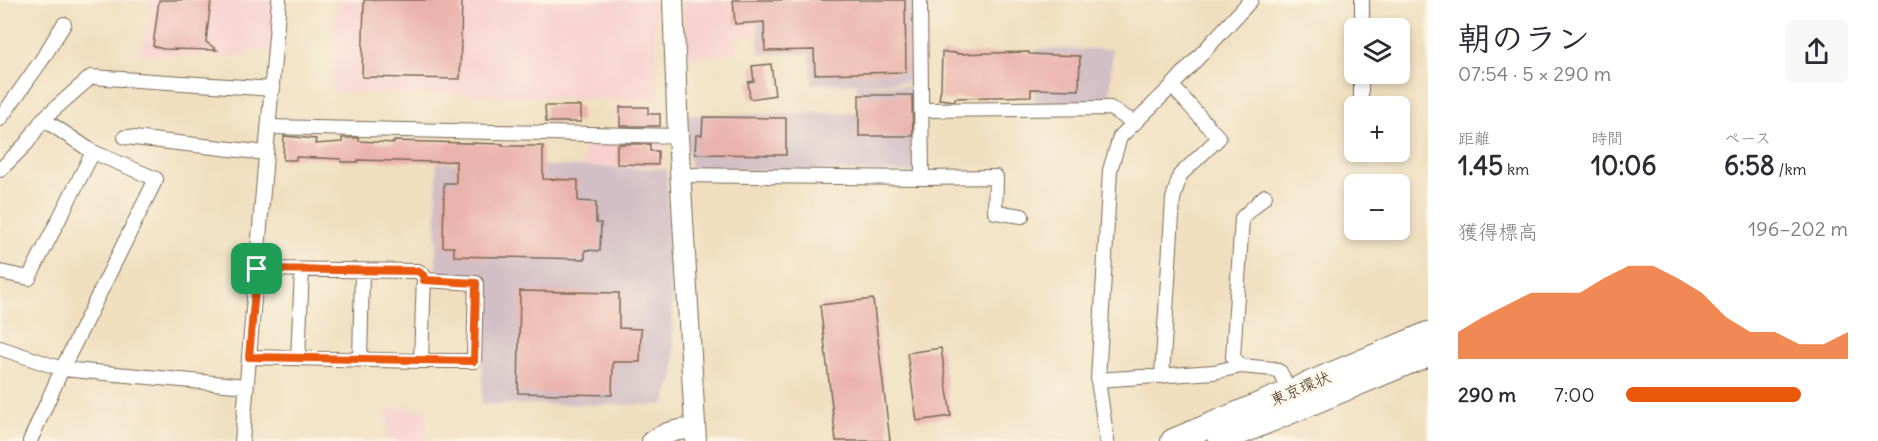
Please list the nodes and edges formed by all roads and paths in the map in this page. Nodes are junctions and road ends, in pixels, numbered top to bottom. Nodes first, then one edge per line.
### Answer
1 (279, 0) edge
2 (673, 0) edge
3 (920, 0) edge
4 (1251, 0) edge
5 (1362, 0) edge
6 (1362, 18) edge
7 (64, 24) dead end
8 (1172, 86) junction
9 (273, 89) junction
10 (921, 110) junction
11 (0, 119) edge
12 (44, 119) junction
13 (1135, 123) junction
14 (269, 127) junction
15 (678, 136) junction
16 (125, 137) dead end
17 (93, 152) junction
18 (266, 153) junction
19 (0, 170) edge
20 (680, 175) junction
21 (922, 178) junction
22 (1265, 196) dead end
23 (1022, 216) dead end
24 (257, 269) junction
25 (302, 270) junction
26 (0, 272) edge
27 (362, 272) junction
28 (424, 280) junction
29 (1428, 334) edge
30 (0, 348) edge
31 (1428, 354) edge
32 (249, 357) junction
33 (298, 358) junction
34 (360, 360) junction
35 (421, 361) junction
36 (1241, 366) junction
37 (62, 369) junction
38 (1162, 376) junction
39 (1098, 380) junction
40 (246, 386) junction
41 (1290, 392) junction
42 (695, 435) edge
43 (30, 441) edge
44 (242, 441) edge
45 (652, 441) edge
46 (1107, 441) edge
47 (1173, 441) edge
48 (1220, 441) edge

1 - 9 street
2 - 15 street
3 - 10 street
4 - 8 street
5 - 6 street
7 - 11 street
8 - 13 street
8 - 38 street
9 - 12 street
9 - 14 street
10 - 13 street
10 - 21 street
12 - 17 street
12 - 19 street
13 - 39 street
14 - 15 street
14 - 18 street
15 - 20 street
16 - 18 street
17 - 26 street
17 - 37 street
18 - 24 street
20 - 21 street
20 - 42 street
21 - 23 street
22 - 36 street
24 - 25 street
24 - 32 street
25 - 27 street
25 - 33 street
27 - 28 street
27 - 34 street
28 - 35 street
28 - 35 street
29 - 41 highway, 東京環状
30 - 37 street
31 - 48 highway, 東京環状
32 - 33 street
32 - 40 street
33 - 34 street
34 - 35 street
36 - 38 street
36 - 41 street
37 - 40 street
37 - 43 street
38 - 39 street
39 - 46 street
40 - 44 street
41 - 47 highway, 東京環状
42 - 45 street

